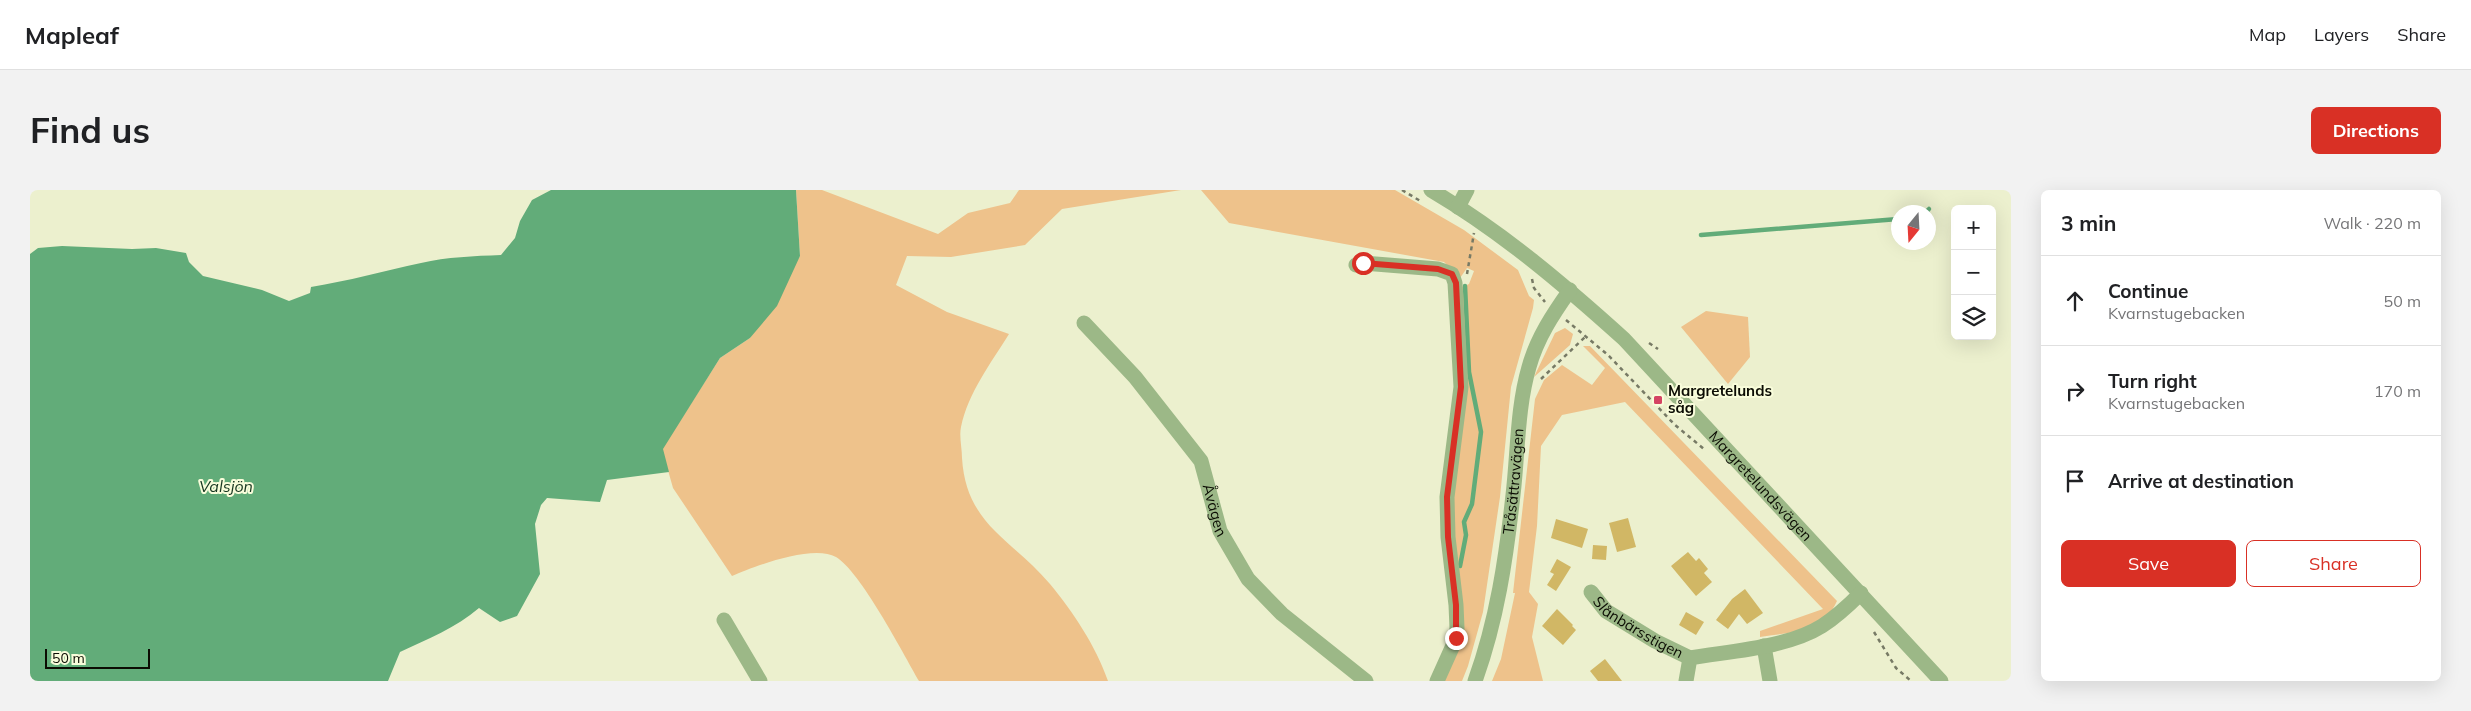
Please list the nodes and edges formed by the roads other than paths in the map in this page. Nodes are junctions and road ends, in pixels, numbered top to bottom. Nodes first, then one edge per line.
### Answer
1 (1467, 190) edge
2 (1428, 197) edge
3 (1458, 207) junction
4 (1356, 265) dead end
5 (1570, 290) junction
6 (1084, 324) dead end
7 (1591, 592) dead end
8 (1861, 594) junction
9 (724, 620) dead end
10 (1764, 646) junction
11 (1690, 658) junction
12 (760, 681) edge
13 (1366, 681) edge
14 (1437, 681) edge
15 (1475, 681) edge
16 (1686, 681) edge
17 (1770, 681) edge
18 (1941, 681) edge

1 - 3 street
2 - 3 street, Margretelundsvägen
3 - 5 street, Margretelundsvägen
4 - 14 street
5 - 8 street, Margretelundsvägen
5 - 15 street, Tråsättravägen
6 - 13 street, Åvägen
7 - 11 street, Slånbärsstigen
8 - 10 street, Slånbärsstigen
8 - 18 street, Margretelundsvägen
9 - 12 street
10 - 11 street, Slånbärsstigen
10 - 17 street
11 - 16 street, Slånbärsstigen

